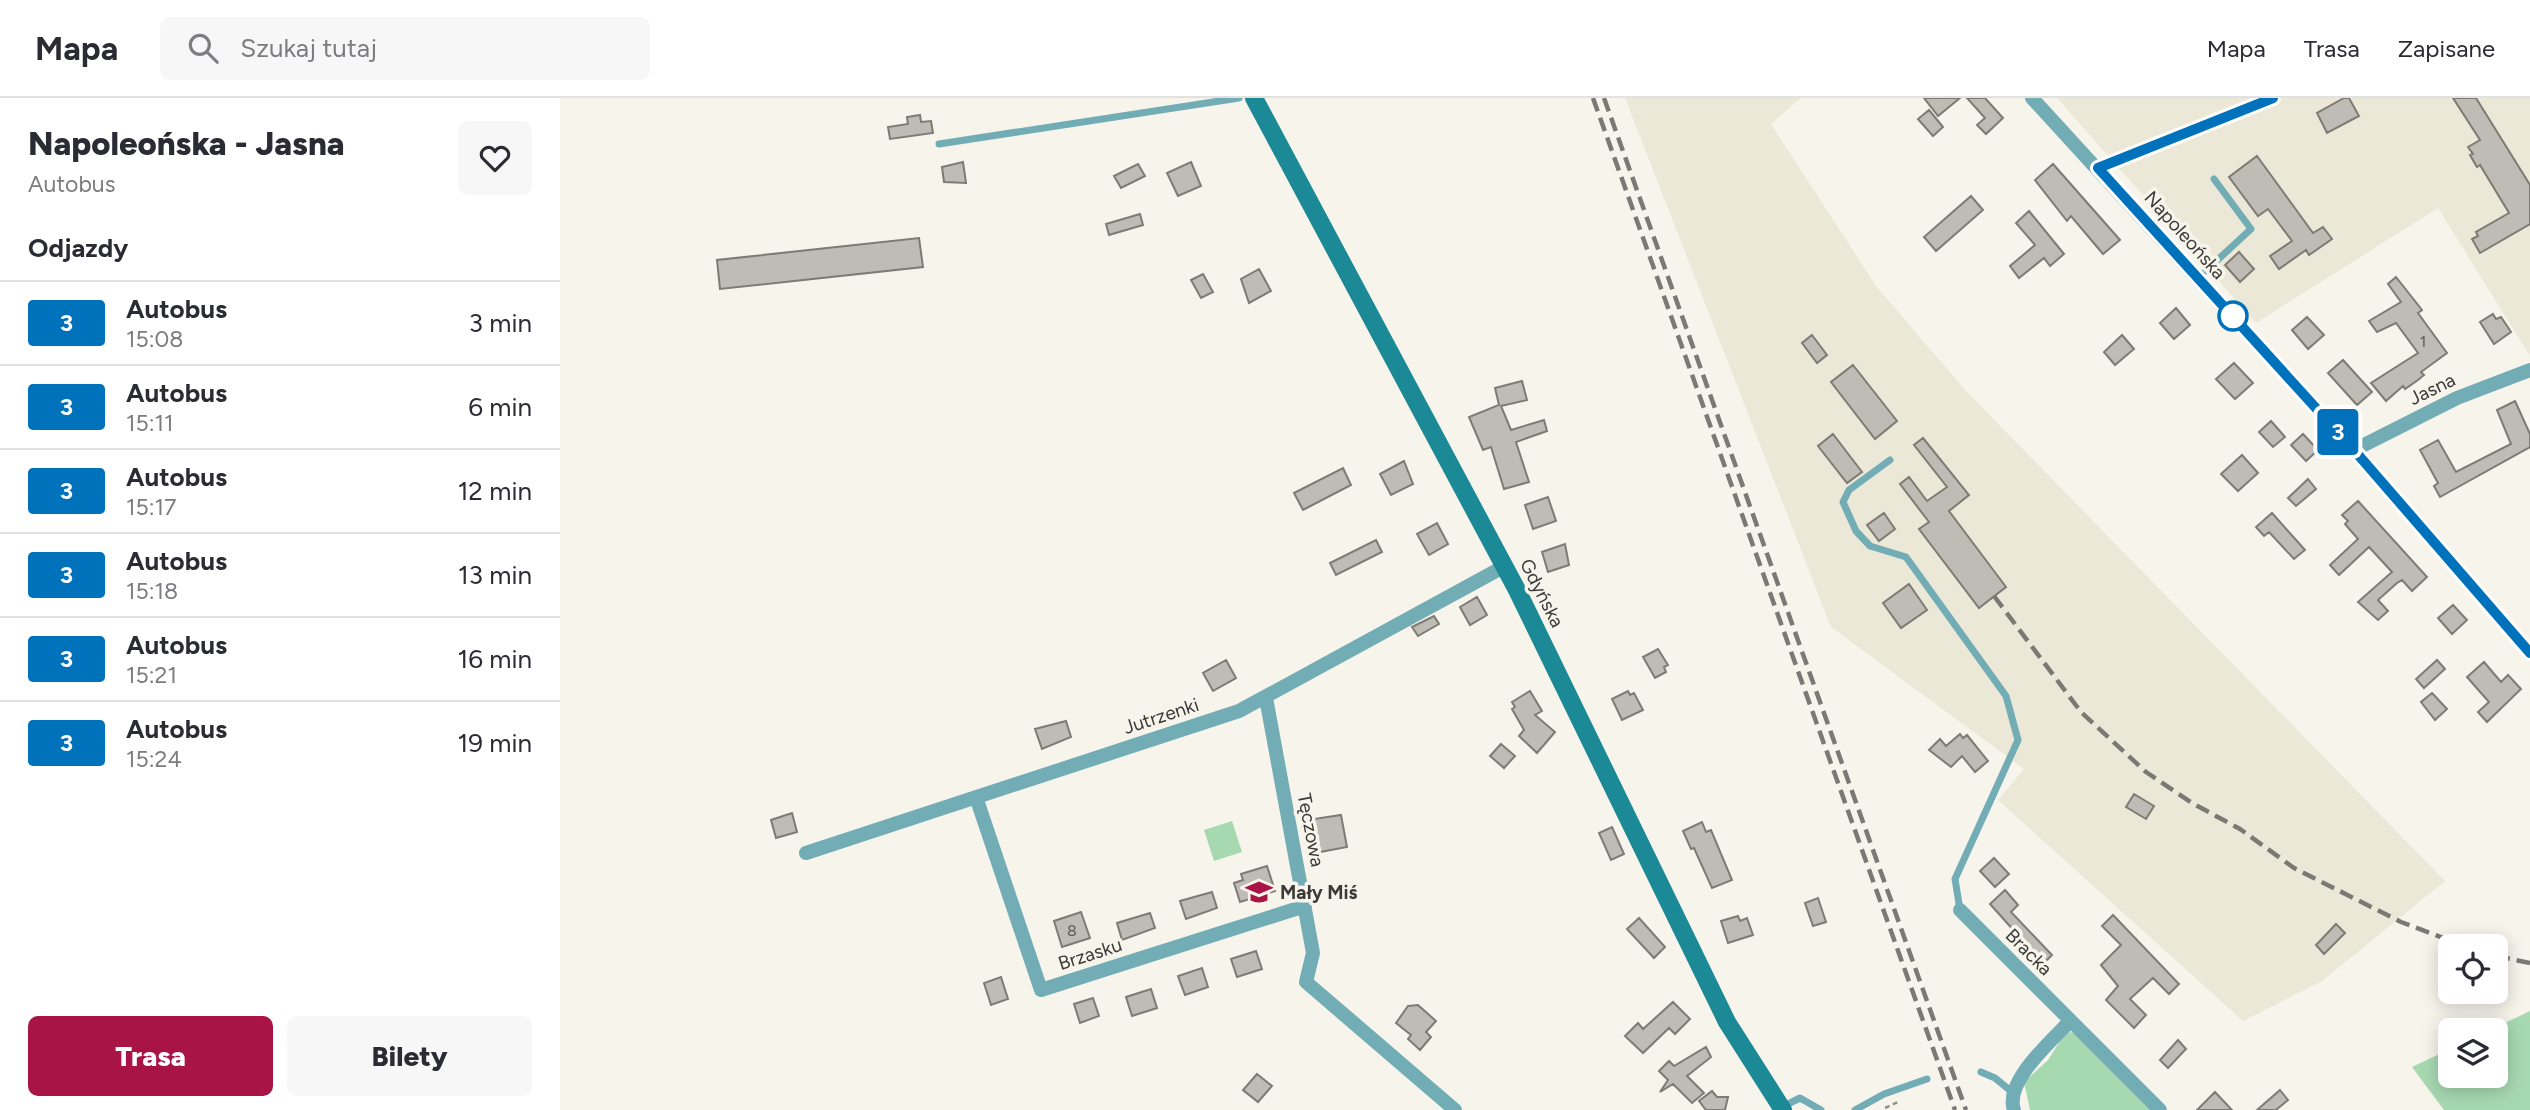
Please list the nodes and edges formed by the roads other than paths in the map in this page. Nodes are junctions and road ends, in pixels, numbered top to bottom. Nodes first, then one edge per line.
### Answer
1 (1239, 98) edge
2 (1254, 98) edge
3 (2032, 98) edge
4 (2273, 98) edge
5 (939, 144) dead end
6 (2098, 168) junction
7 (2214, 179) dead end
8 (2198, 278) junction
9 (2530, 370) edge
10 (2354, 450) junction
11 (1889, 460) dead end
12 (1505, 566) junction
13 (2530, 653) edge
14 (1266, 698) junction
15 (976, 797) junction
16 (806, 853) dead end
17 (1305, 906) junction
18 (1960, 910) joint
19 (2070, 1021) junction
20 (1981, 1073) dead end
21 (1927, 1079) dead end
22 (2012, 1092) junction
23 (1782, 1109) edge
24 (1455, 1110) edge
25 (1821, 1110) edge
26 (1855, 1110) edge
27 (2014, 1110) edge
28 (2160, 1110) edge

1 - 5 lane
2 - 12 main road, Gdyńska
3 - 6 street, Napoleońska
4 - 6 street
6 - 8 street, Napoleońska
7 - 8 lane
8 - 10 street, Napoleońska
9 - 10 street, Jasna
10 - 13 street, Napoleońska
11 - 18 lane
12 - 14 street, Jutrzenki
12 - 23 main road, Gdyńska
14 - 15 street, Jutrzenki
14 - 17 street, Tęczowa
15 - 16 street, Jutrzenki
15 - 17 street, Brzasku
17 - 24 street, Tęczowa
18 - 19 street, Bracka
19 - 22 street
19 - 28 street, Bracka
20 - 22 lane
21 - 26 lane
22 - 27 street
23 - 25 lane

